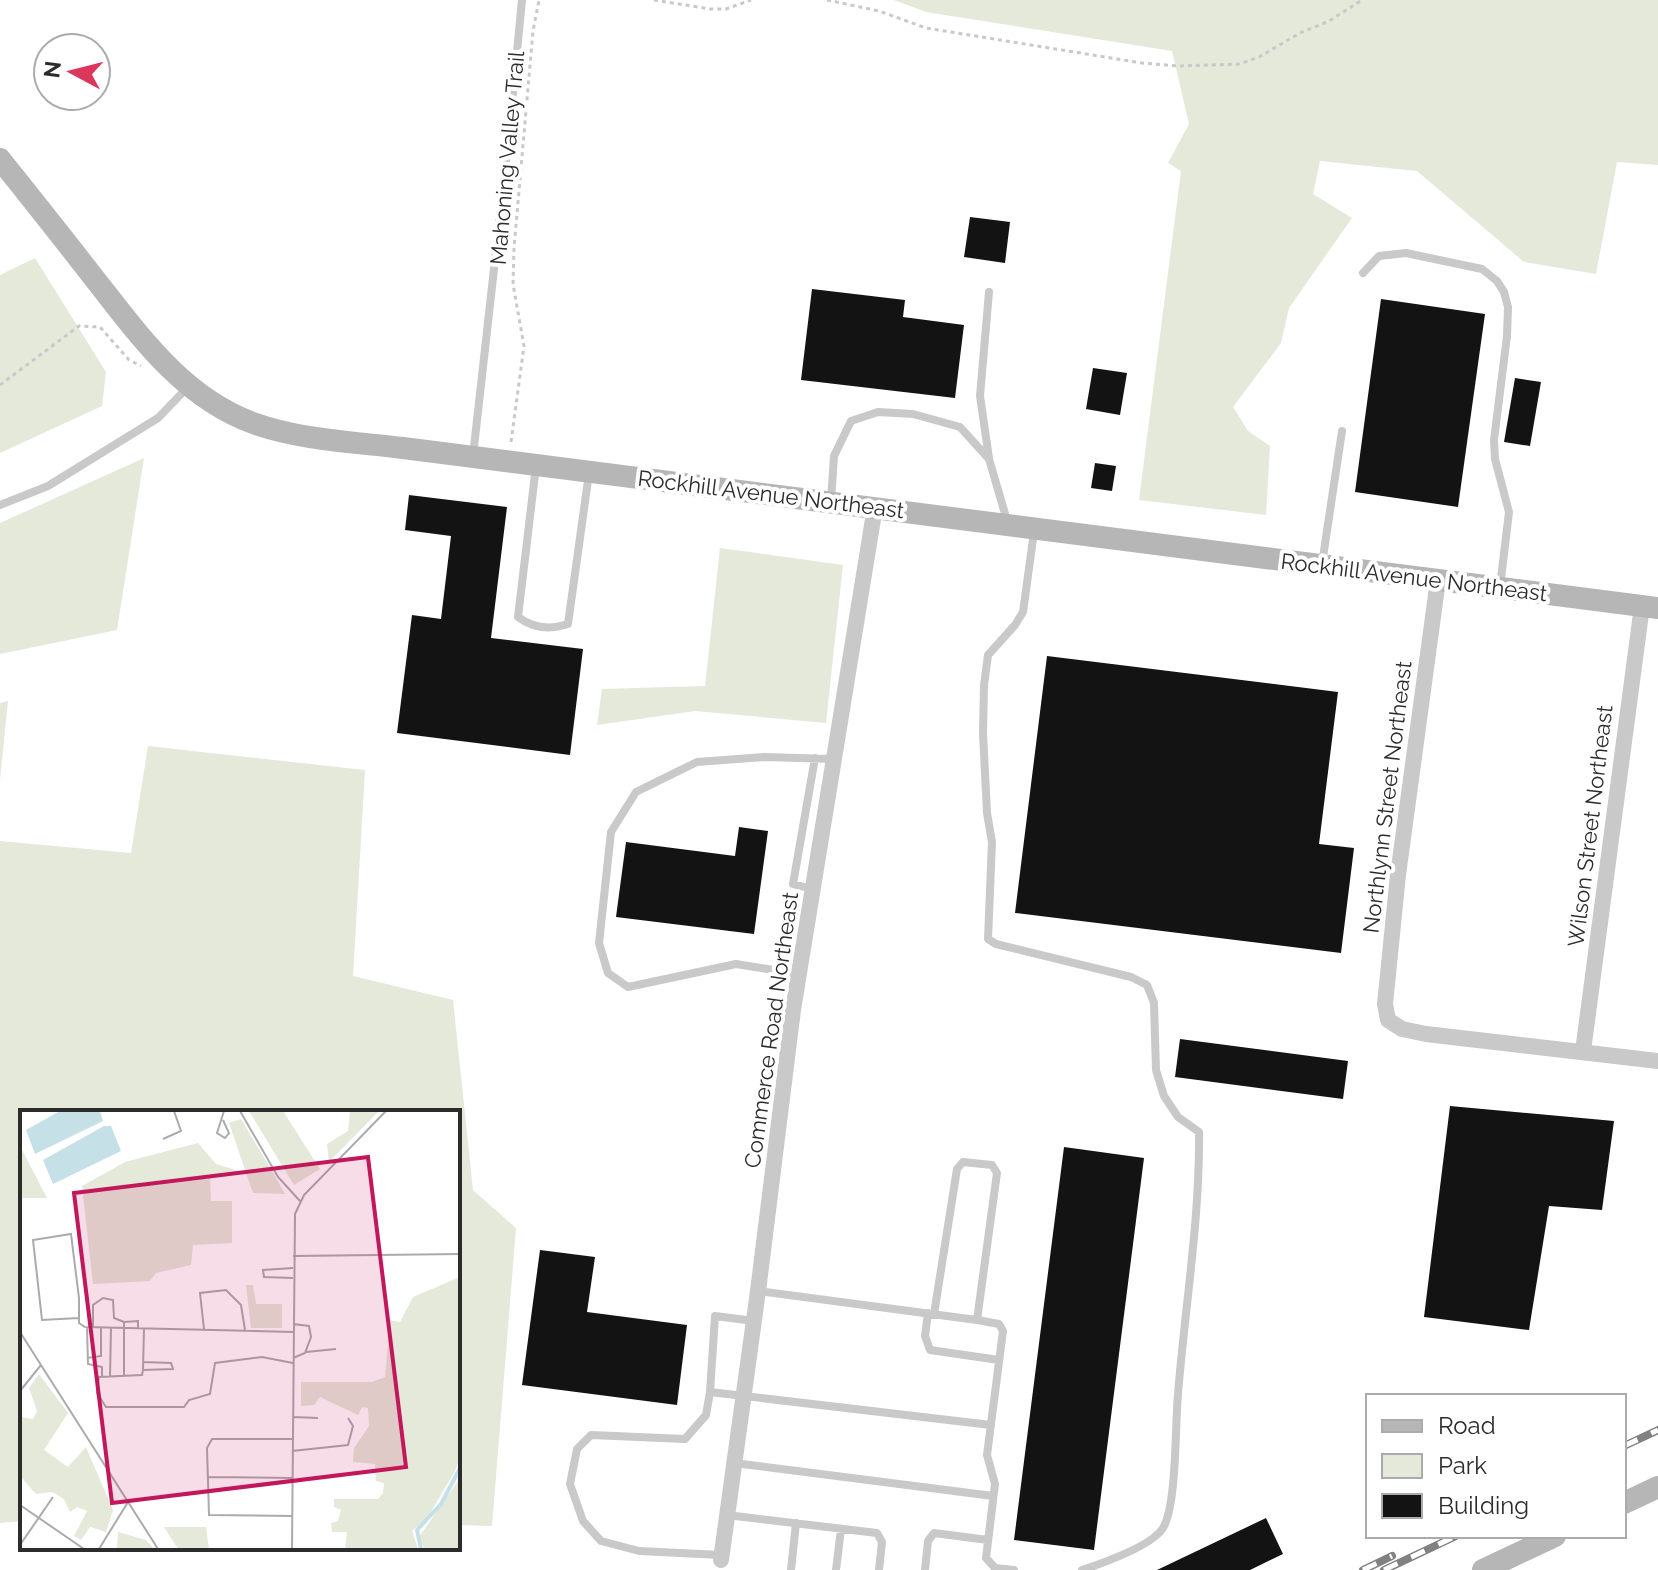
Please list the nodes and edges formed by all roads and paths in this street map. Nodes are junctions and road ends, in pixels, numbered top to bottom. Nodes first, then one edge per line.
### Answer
1 (522, 0) edge
2 (539, 0) edge
3 (654, 0) edge
4 (751, 0) edge
5 (827, 0) edge
6 (1362, 0) edge
7 (0, 159) edge
8 (1363, 273) dead end
9 (989, 292) dead end
10 (168, 367) junction
11 (0, 385) edge
12 (188, 386) junction
13 (1342, 431) dead end
14 (473, 457) junction
15 (989, 459) junction
16 (509, 461) junction
17 (536, 465) junction
18 (589, 471) junction
19 (831, 501) junction
20 (0, 505) edge
21 (875, 507) junction
22 (1008, 524) junction
23 (1034, 528) junction
24 (1322, 565) junction
25 (1438, 580) junction
26 (1500, 588) junction
27 (1650, 607) edge
28 (815, 758) junction
29 (833, 759) junction
30 (812, 889) junction
31 (799, 974) junction
32 (1583, 1051) junction
33 (1658, 1061) edge
34 (758, 1291) junction
35 (931, 1314) junction
36 (977, 1320) junction
37 (754, 1321) junction
38 (999, 1360) junction
39 (710, 1392) junction
40 (743, 1395) junction
41 (991, 1425) junction
42 (733, 1463) junction
43 (1658, 1487) edge
44 (993, 1496) junction
45 (1626, 1502) edge
46 (727, 1515) junction
47 (796, 1523) junction
48 (841, 1529) junction
49 (1551, 1538) edge
50 (988, 1540) junction
51 (720, 1562) edge
52 (791, 1570) edge
53 (836, 1570) edge
54 (879, 1570) edge
55 (925, 1570) edge
56 (1014, 1570) edge
57 (1082, 1570) edge
58 (1483, 1570) edge

1 - 14 lane
2 - 16 path, Mahoning Valley Trail
3 - 4 path
5 - 6 path
7 - 10 street, Rockhill Avenue Northeast
8 - 26 lane
9 - 15 lane
10 - 11 path
10 - 12 street, Rockhill Avenue Northeast
12 - 14 street, Rockhill Avenue Northeast
12 - 20 lane
13 - 24 lane
14 - 16 street, Rockhill Avenue Northeast
15 - 19 lane
15 - 22 lane
16 - 17 street, Rockhill Avenue Northeast
17 - 18 street, Rockhill Avenue Northeast
17 - 18 lane
18 - 19 street, Rockhill Avenue Northeast
19 - 21 street, Rockhill Avenue Northeast
21 - 22 street, Rockhill Avenue Northeast
21 - 29 street, Commerce Road Northeast
22 - 23 street, Rockhill Avenue Northeast
23 - 24 street, Rockhill Avenue Northeast
23 - 57 lane
24 - 25 street, Rockhill Avenue Northeast
25 - 26 street, Rockhill Avenue Northeast
25 - 32 street, Northlynn Street Northeast
26 - 27 street, Rockhill Avenue Northeast
27 - 32 street, Wilson Street Northeast
28 - 29 lane
28 - 30 lane
28 - 31 lane
29 - 30 street, Commerce Road Northeast
30 - 31 street, Commerce Road Northeast
31 - 34 street, Commerce Road Northeast
32 - 33 street
34 - 35 lane
34 - 37 street, Commerce Road Northeast
35 - 36 lane
35 - 36 lane
35 - 38 lane
36 - 38 lane
37 - 39 lane
37 - 40 street, Commerce Road Northeast
38 - 41 lane
39 - 40 lane
39 - 51 lane
40 - 41 lane
40 - 42 street, Commerce Road Northeast
41 - 44 lane
42 - 44 lane
42 - 46 street, Commerce Road Northeast
43 - 45 street
44 - 50 lane
46 - 47 lane
46 - 51 street, Commerce Road Northeast
47 - 48 lane
47 - 52 lane
48 - 53 lane
48 - 54 lane
49 - 58 street
50 - 55 lane
50 - 56 lane

